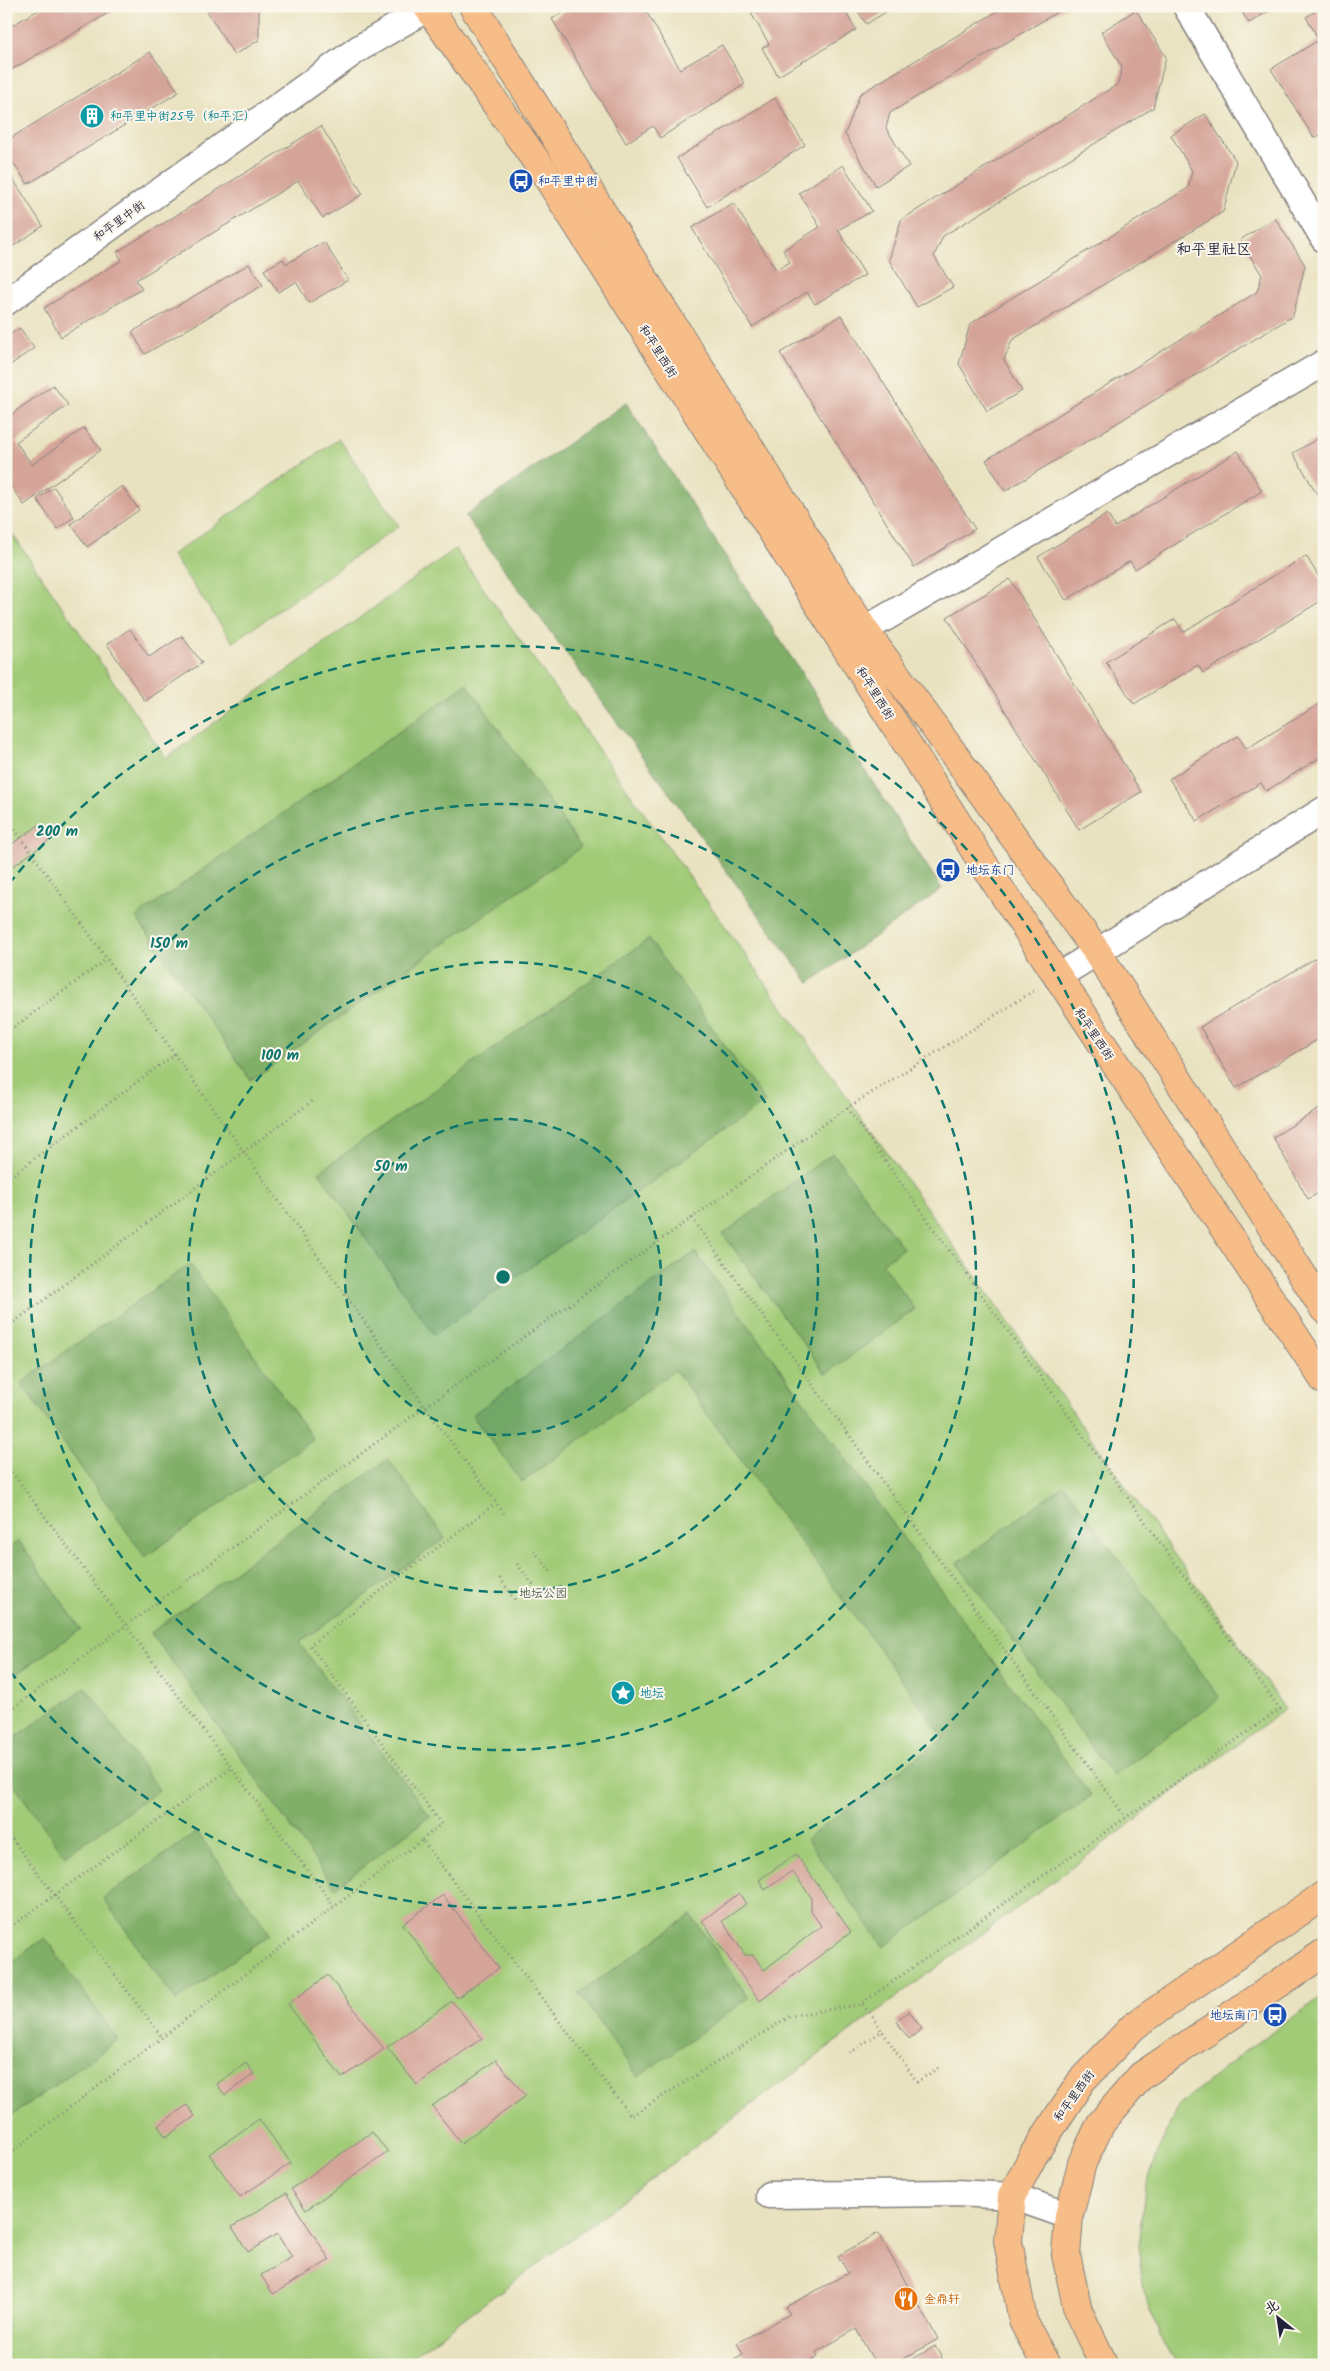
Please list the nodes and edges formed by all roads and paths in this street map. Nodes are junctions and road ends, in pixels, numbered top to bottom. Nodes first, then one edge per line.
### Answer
1 (473, 6) edge
2 (1186, 6) edge
3 (429, 7) edge
4 (1324, 239) edge
5 (6, 302) edge
6 (1324, 363) edge
7 (864, 630) junction
8 (1324, 810) edge
9 (6, 817) edge
10 (1097, 952) junction
11 (107, 959) junction
12 (1057, 977) junction
13 (6, 1033) edge
14 (175, 1054) junction
15 (315, 1099) dead end
16 (848, 1108) junction
17 (244, 1152) junction
18 (6, 1180) edge
19 (692, 1218) junction
20 (1324, 1309) edge
21 (6, 1328) edge
22 (1324, 1380) edge
23 (426, 1407) junction
24 (6, 1464) edge
25 (496, 1503) junction
26 (504, 1513) dead end
27 (534, 1551) dead end
28 (517, 1564) dead end
29 (552, 1573) dead end
30 (500, 1578) dead end
31 (534, 1586) dead end
32 (515, 1600) dead end
33 (126, 1626) junction
34 (6, 1713) edge
35 (231, 1768) junction
36 (1126, 1818) junction
37 (6, 1831) edge
38 (422, 1840) junction
39 (55, 1895) junction
40 (1324, 1895) edge
41 (334, 1906) junction
42 (6, 1930) edge
43 (1324, 1953) edge
44 (861, 2004) junction
45 (882, 2031) junction
46 (162, 2037) junction
47 (850, 2053) dead end
48 (938, 2068) dead end
49 (6, 2156) edge
50 (769, 2195) dead end
51 (1012, 2196) junction
52 (1069, 2216) junction
53 (1046, 2365) edge
54 (1104, 2365) edge

1 - 7 main road
2 - 4 street
3 - 5 street, 和平里中街
3 - 12 main road, 和平里西街
6 - 7 street
7 - 10 main road
8 - 10 street
9 - 11 path
10 - 12 street
10 - 20 main road
11 - 13 path
11 - 14 path
12 - 16 path
12 - 22 main road, 和平里西街
14 - 17 path
14 - 18 path
15 - 17 path
16 - 19 path
16 - 36 path
17 - 21 path
17 - 23 path
19 - 23 path
19 - 36 path
23 - 25 path
23 - 33 path
24 - 33 path
25 - 26 path
25 - 38 path
27 - 29 path
28 - 31 path
30 - 32 path
33 - 34 path
33 - 35 path
35 - 39 path
35 - 41 path
36 - 44 path
37 - 39 path
38 - 41 path
38 - 44 path
39 - 42 path
39 - 46 path
40 - 51 main road, 和平里西街
41 - 46 path
43 - 52 main road
44 - 45 path
45 - 47 path
45 - 48 path
46 - 49 path
50 - 51 street
51 - 52 street
51 - 53 main road, 和平里西街
52 - 54 main road

